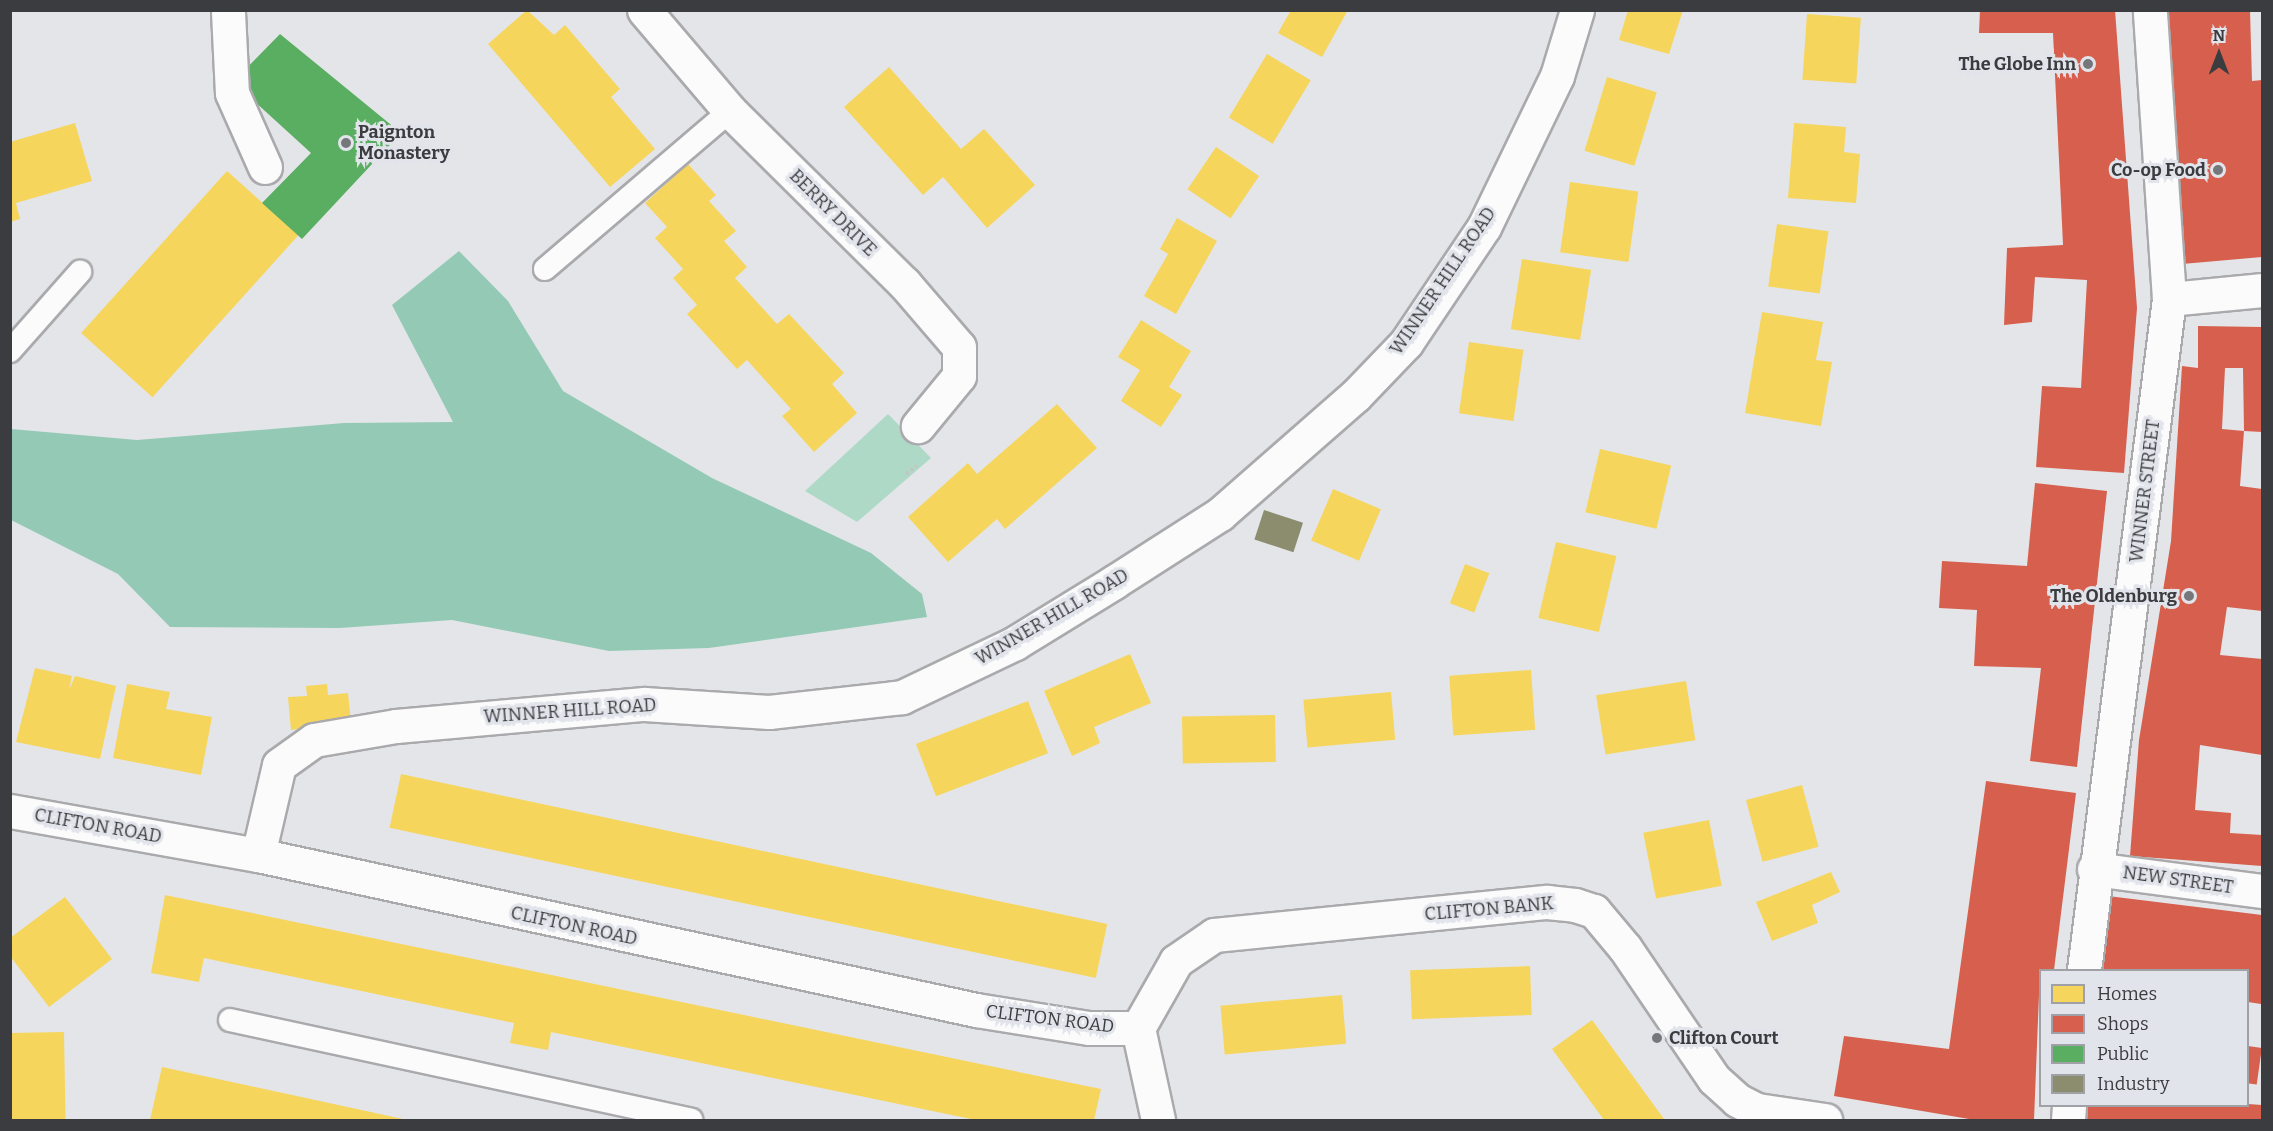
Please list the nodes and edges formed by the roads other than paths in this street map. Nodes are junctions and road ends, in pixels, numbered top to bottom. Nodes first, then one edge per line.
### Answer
1 (644, 10) edge
2 (1577, 10) edge
3 (2150, 10) edge
4 (229, 11) edge
5 (730, 111) junction
6 (265, 167) dead end
7 (545, 269) dead end
8 (80, 272) dead end
9 (2262, 290) edge
10 (2169, 299) junction
11 (10, 351) edge
12 (918, 426) dead end
13 (10, 811) edge
14 (258, 855) junction
15 (2094, 868) junction
16 (2262, 891) edge
17 (2084, 969) edge
18 (230, 1020) dead end
19 (1138, 1028) junction
20 (1741, 1112) edge
21 (691, 1120) edge
22 (1158, 1120) edge
23 (1824, 1120) edge

1 - 5 street, BERRY DRIVE
2 - 14 street, WINNER HILL ROAD
3 - 10 street, WINNER STREET
4 - 6 street
5 - 7 lane
5 - 12 street, BERRY DRIVE
8 - 11 lane
9 - 10 street
10 - 15 street, WINNER STREET
13 - 14 street, CLIFTON ROAD
14 - 19 street, CLIFTON ROAD
15 - 16 street, NEW STREET
15 - 17 street, WINNER STREET
18 - 21 lane
19 - 20 street, CLIFTON BANK
19 - 22 street
20 - 23 street, CLIFTON BANK

